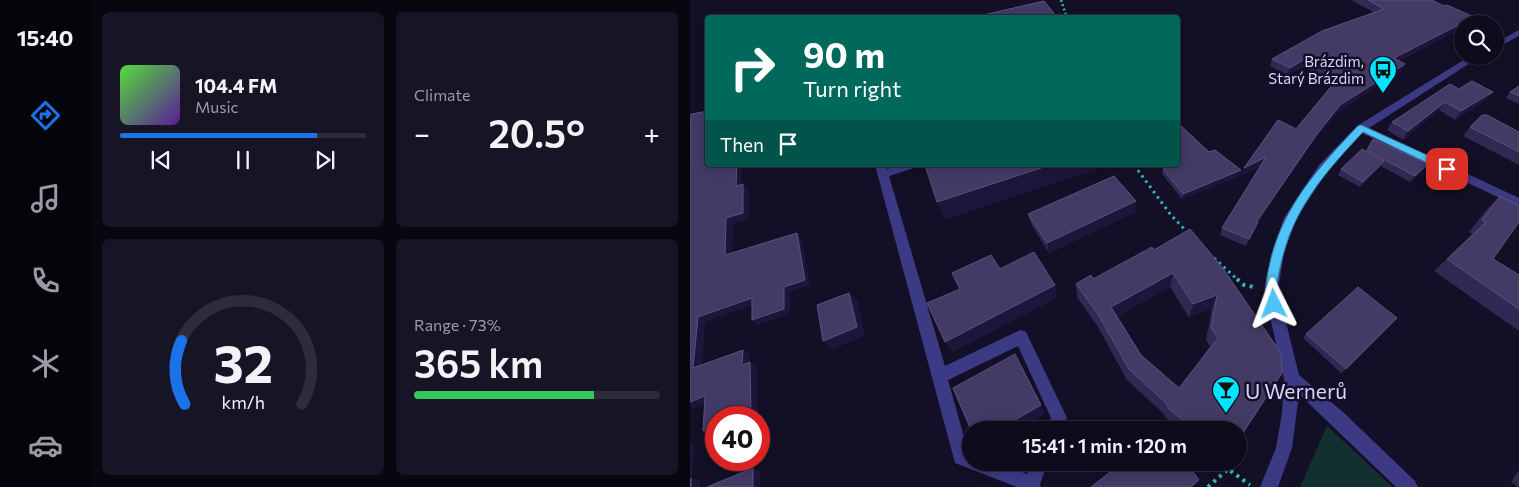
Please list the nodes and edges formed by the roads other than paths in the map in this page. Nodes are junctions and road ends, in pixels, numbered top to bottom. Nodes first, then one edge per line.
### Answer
1 (1519, 33) edge
2 (1504, 41) edge
3 (1462, 65) edge
4 (1361, 128) junction
5 (899, 167) edge
6 (882, 170) edge
7 (1519, 203) edge
8 (940, 376) junction
9 (1292, 379) junction
10 (1058, 421) edge
11 (962, 457) edge
12 (996, 471) edge
13 (1037, 471) edge
14 (1032, 486) edge
15 (1269, 487) edge
16 (1409, 487) edge

1 - 2 street
3 - 4 street
4 - 7 street
4 - 9 street
5 - 6 street
6 - 8 street
8 - 10 street
8 - 11 street
9 - 15 street
9 - 16 street
12 - 14 street
13 - 14 street

